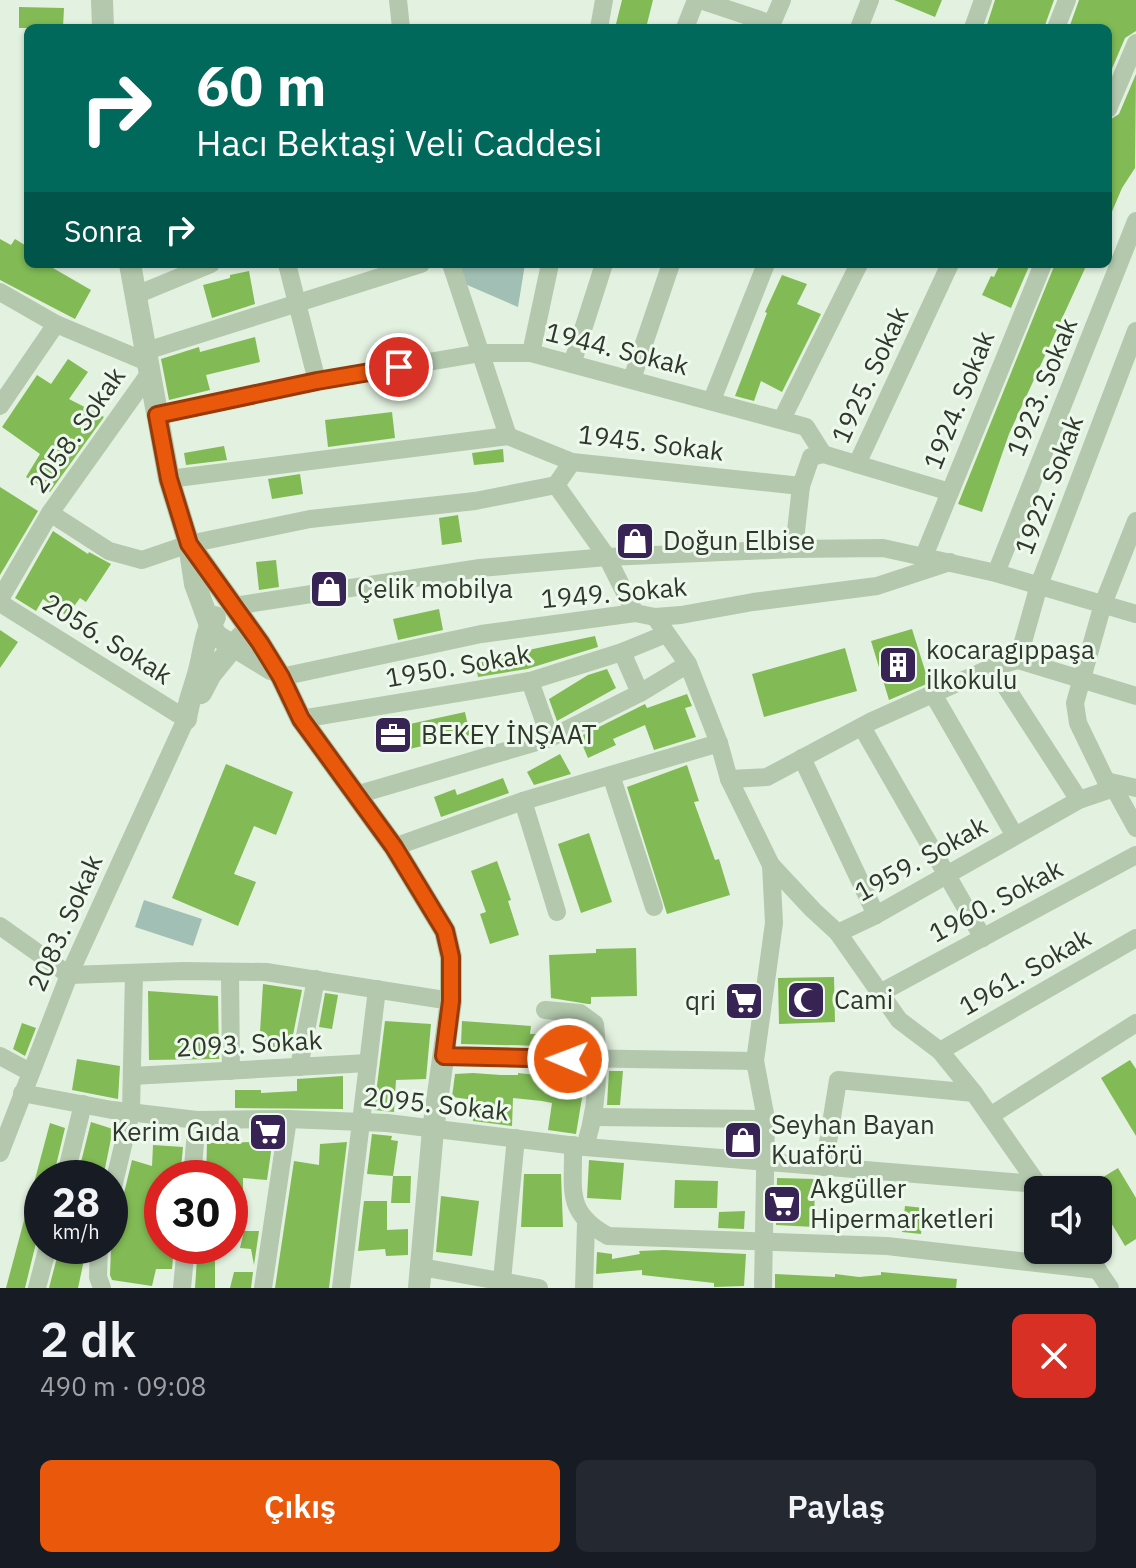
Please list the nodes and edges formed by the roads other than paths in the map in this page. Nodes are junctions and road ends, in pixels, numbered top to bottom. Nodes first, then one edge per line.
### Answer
1 (102, 0) edge
2 (398, 0) edge
3 (604, 0) edge
4 (698, 0) edge
5 (782, 0) edge
6 (870, 0) edge
7 (983, 0) edge
8 (1067, 0) edge
9 (103, 24) edge
10 (401, 24) edge
11 (600, 24) edge
12 (687, 24) edge
13 (765, 24) edge
14 (772, 24) edge
15 (861, 24) edge
16 (974, 24) edge
17 (1058, 24) edge
18 (1136, 43) edge
19 (1112, 100) edge
20 (1136, 221) edge
21 (131, 268) edge
22 (201, 268) edge
23 (288, 268) edge
24 (408, 268) edge
25 (452, 268) edge
26 (549, 268) edge
27 (603, 268) edge
28 (670, 268) edge
29 (764, 268) edge
30 (857, 268) edge
31 (948, 268) edge
32 (1041, 268) edge
33 (0, 292) edge
34 (136, 295) junction
35 (297, 303) junction
36 (56, 324) junction
37 (1136, 331) edge
38 (481, 353) junction
39 (531, 353) junction
40 (147, 362) junction
41 (572, 364) junction
42 (632, 379) junction
43 (317, 381) junction
44 (712, 400) junction
45 (0, 406) edge
46 (157, 415) junction
47 (782, 419) junction
48 (508, 436) junction
49 (823, 454) junction
50 (572, 462) junction
51 (857, 464) junction
52 (169, 479) junction
53 (556, 485) junction
54 (801, 486) junction
55 (950, 492) junction
56 (50, 513) junction
57 (1136, 521) edge
58 (189, 544) junction
59 (794, 549) junction
60 (924, 556) junction
61 (607, 557) junction
62 (950, 562) junction
63 (1128, 563) edge
64 (996, 573) junction
65 (1039, 585) junction
66 (0, 601) edge
67 (1103, 604) junction
68 (635, 613) junction
69 (1136, 614) edge
70 (240, 615) junction
71 (655, 617) junction
72 (210, 625) junction
73 (666, 634) junction
74 (233, 646) junction
75 (622, 652) junction
76 (1018, 660) junction
77 (688, 664) junction
78 (993, 667) junction
79 (281, 677) junction
80 (1082, 679) junction
81 (530, 681) junction
82 (640, 693) junction
83 (933, 694) junction
84 (1136, 696) edge
85 (186, 719) junction
86 (301, 719) junction
87 (862, 727) junction
88 (550, 738) junction
89 (719, 743) junction
90 (802, 758) junction
91 (611, 775) junction
92 (729, 779) junction
93 (1110, 785) junction
94 (1136, 788) edge
95 (356, 795) junction
96 (1079, 800) junction
97 (523, 801) junction
98 (1136, 828) edge
99 (1015, 836) junction
100 (394, 847) junction
101 (1136, 855) edge
102 (771, 865) junction
103 (945, 876) junction
104 (654, 907) dead end
105 (813, 910) junction
106 (557, 912) dead end
107 (876, 915) junction
108 (774, 923) junction
109 (0, 926) edge
110 (838, 933) junction
111 (983, 938) junction
112 (1136, 938) edge
113 (230, 972) junction
114 (134, 973) junction
115 (69, 975) junction
116 (316, 979) junction
117 (377, 989) junction
118 (880, 993) junction
119 (451, 1001) junction
120 (545, 1010) dead end
121 (1136, 1023) edge
122 (940, 1051) junction
123 (0, 1056) edge
124 (444, 1056) junction
125 (599, 1059) junction
126 (755, 1061) junction
127 (368, 1063) junction
128 (299, 1067) junction
129 (231, 1071) junction
130 (30, 1072) junction
131 (132, 1076) junction
132 (22, 1093) junction
133 (974, 1093) junction
134 (83, 1104) junction
135 (131, 1112) junction
136 (990, 1116) junction
137 (595, 1117) junction
138 (288, 1119) junction
139 (766, 1119) junction
140 (197, 1120) junction
141 (361, 1122) junction
142 (433, 1130) junction
143 (516, 1138) junction
144 (579, 1146) junction
145 (0, 1153) edge
146 (69, 1160) edge
147 (120, 1160) edge
148 (194, 1160) edge
149 (766, 1163) junction
150 (824, 1167) junction
151 (1031, 1176) edge
152 (1024, 1186) edge
153 (586, 1224) junction
154 (764, 1241) junction
155 (43, 1264) edge
156 (98, 1264) edge
157 (184, 1264) edge
158 (1094, 1264) edge
159 (1098, 1270) junction
160 (420, 1278) edge
161 (500, 1284) edge
162 (37, 1288) edge
163 (102, 1288) edge
164 (182, 1288) edge
165 (263, 1288) edge
166 (341, 1288) edge
167 (539, 1288) edge
168 (584, 1288) edge
169 (763, 1288) edge
170 (1110, 1288) edge

1 - 9 street
2 - 10 street
3 - 11 street
4 - 12 street
4 - 13 street
5 - 14 street
6 - 15 street
7 - 16 street
8 - 17 street
18 - 19 street
20 - 64 street, 1923. Sokak
21 - 34 street
22 - 34 street
23 - 35 street
24 - 35 street
25 - 38 street
26 - 39 street
27 - 41 street
28 - 42 street
29 - 44 street
30 - 47 street
31 - 51 street, 1925. Sokak
32 - 55 street, 1924. Sokak
33 - 36 street
34 - 40 street
35 - 40 street
35 - 43 street
36 - 40 street
36 - 45 street
37 - 65 street, 1922. Sokak
38 - 39 street, 1944. Sokak
38 - 43 street, 1944. Sokak
38 - 48 street
39 - 41 street, 1944. Sokak
40 - 46 street
40 - 56 street, 2058. Sokak
41 - 42 street, 1944. Sokak
42 - 44 street, 1944. Sokak
43 - 46 street, 1944. Sokak
44 - 47 street, 1944. Sokak
46 - 52 street
47 - 49 street, 1944. Sokak
48 - 50 street, 1945. Sokak
48 - 52 street, 1945. Sokak
49 - 51 street
49 - 54 street
50 - 53 street
50 - 54 street, 1945. Sokak
51 - 55 street
52 - 58 street
53 - 58 street
53 - 61 street
54 - 59 street
55 - 60 street, 1924. Sokak
56 - 58 street
56 - 66 street, 2058. Sokak
57 - 63 street
58 - 70 street
58 - 72 street
59 - 60 street
59 - 61 street
60 - 62 street
61 - 68 street
61 - 70 street
62 - 64 street
62 - 71 street, 1949. Sokak
63 - 67 street
64 - 65 street
65 - 67 street
65 - 76 street, 1922. Sokak
66 - 85 street, 2056. Sokak
67 - 69 street
67 - 80 street
68 - 71 street, 1949. Sokak
68 - 79 street, 1949. Sokak
70 - 72 street
70 - 74 street
70 - 79 street
71 - 73 street
72 - 74 street
72 - 85 street
73 - 75 street, 1950. Sokak
73 - 77 street
74 - 79 street
74 - 85 street
75 - 81 street, 1950. Sokak
75 - 82 street
76 - 78 street
76 - 80 street
77 - 82 street
77 - 89 street
78 - 83 street
78 - 96 street
79 - 86 street
80 - 84 street
80 - 93 street
81 - 86 street, 1950. Sokak
81 - 88 street
82 - 88 street
83 - 87 street
83 - 99 street
85 - 115 street, 2083. Sokak
86 - 95 street
87 - 90 street
87 - 103 street
88 - 95 street
89 - 91 street
89 - 92 street
90 - 92 street
90 - 107 street
91 - 97 street
91 - 104 street
92 - 102 street
93 - 94 street
93 - 96 street, 1959. Sokak
93 - 98 street
95 - 100 street
96 - 99 street, 1959. Sokak
97 - 100 street
97 - 106 street
99 - 103 street, 1959. Sokak
100 - 119 street
101 - 111 street, 1960. Sokak
102 - 105 street, 1959. Sokak
102 - 108 street
103 - 107 street, 1959. Sokak
103 - 111 street
105 - 108 street
105 - 110 street, 1959. Sokak
107 - 110 street, 1959. Sokak
108 - 126 street
109 - 115 street
110 - 118 street
111 - 118 street, 1960. Sokak
112 - 122 street, 1961. Sokak
113 - 114 street
113 - 116 street
113 - 129 street
114 - 115 street
114 - 131 street
115 - 130 street, 2083. Sokak
116 - 117 street
116 - 128 street
117 - 119 street
117 - 127 street
118 - 122 street
119 - 124 street
120 - 125 street
121 - 136 street
122 - 133 street
123 - 130 street
124 - 125 street
124 - 142 street
125 - 126 street
125 - 137 street
126 - 139 street
127 - 128 street, 2093. Sokak
127 - 141 street
128 - 129 street, 2093. Sokak
129 - 131 street, 2093. Sokak
130 - 132 street, 2083. Sokak
131 - 135 street
132 - 134 street, 2095. Sokak
132 - 145 street, 2083. Sokak
133 - 136 street
133 - 150 street
134 - 135 street, 2095. Sokak
134 - 146 street
135 - 140 street, 2095. Sokak
135 - 147 street
136 - 151 street
137 - 139 street
137 - 144 street
138 - 140 street, 2095. Sokak
138 - 141 street, 2095. Sokak
138 - 165 street
139 - 149 street
140 - 148 street
141 - 142 street, 2095. Sokak
141 - 166 street
142 - 143 street, 2095. Sokak
142 - 160 street
143 - 144 street, 2095. Sokak
143 - 161 street
144 - 149 street, 2095. Sokak
144 - 153 street
149 - 150 street, 2095. Sokak
149 - 154 street
150 - 152 street, 2095. Sokak
153 - 154 street
153 - 168 street
154 - 159 street
154 - 169 street
155 - 162 street
156 - 163 street
157 - 164 street
158 - 159 street
159 - 170 street
160 - 161 street
161 - 167 street

